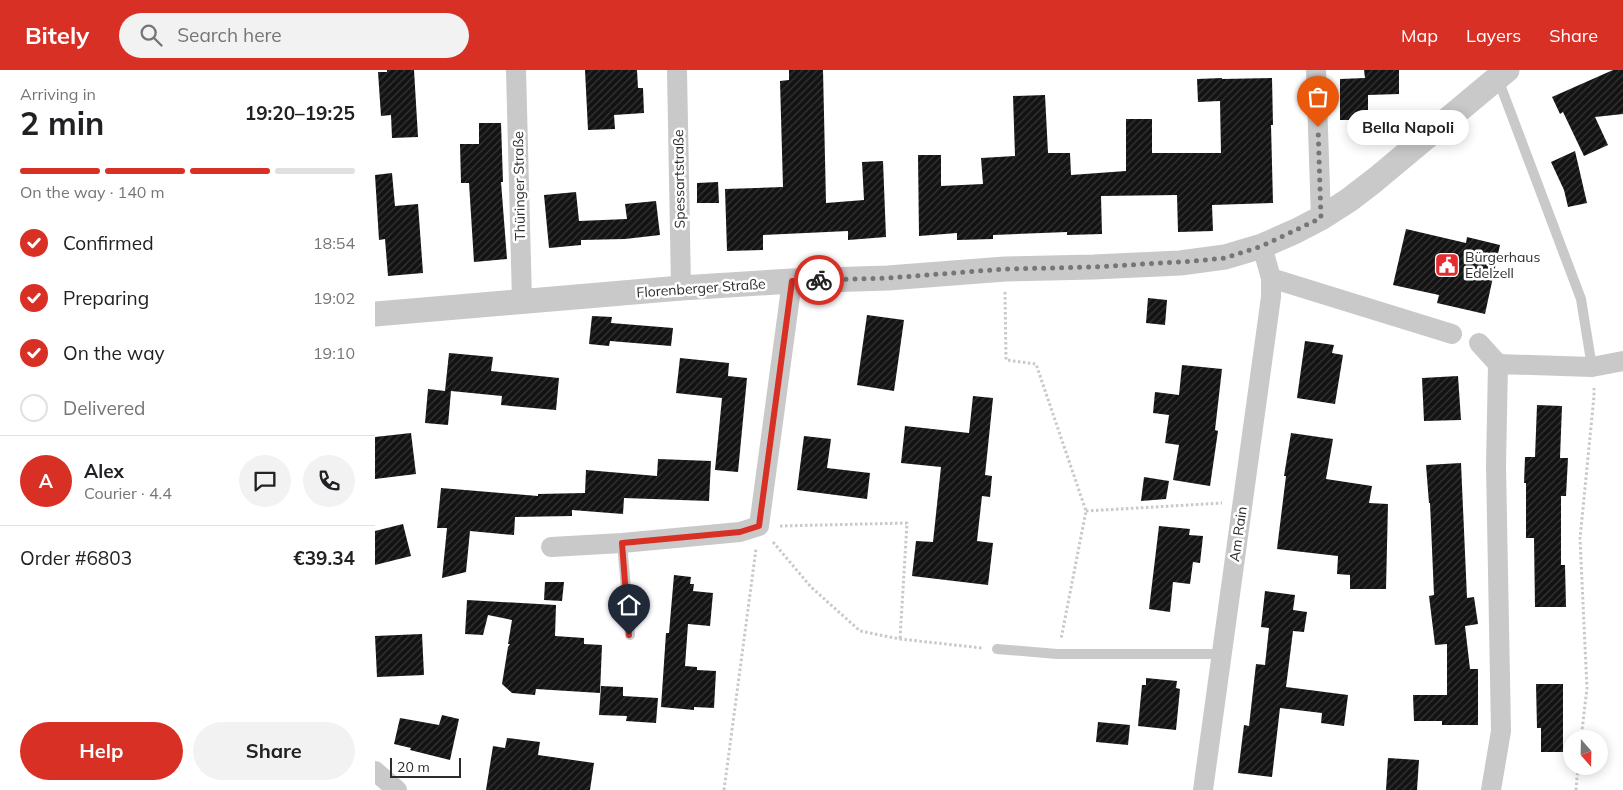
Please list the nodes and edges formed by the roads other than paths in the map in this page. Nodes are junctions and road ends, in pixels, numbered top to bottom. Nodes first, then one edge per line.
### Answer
1 (516, 70) edge
2 (677, 70) edge
3 (1316, 70) edge
4 (1502, 74) edge
5 (1321, 218) junction
6 (1262, 246) junction
7 (1271, 278) junction
8 (792, 281) junction
9 (681, 288) junction
10 (522, 302) junction
11 (375, 314) edge
12 (1452, 334) dead end
13 (1479, 343) dead end
14 (1623, 361) edge
15 (1498, 364) junction
16 (1592, 367) junction
17 (622, 543) junction
18 (551, 547) dead end
19 (629, 635) dead end
20 (997, 649) road end
21 (1221, 654) junction
22 (375, 771) edge
23 (397, 790) edge
24 (1203, 790) edge
25 (1491, 790) edge

1 - 10 street, Thüringer Straße
2 - 9 street, Spessartstraße
3 - 5 street
4 - 5 street, Florenberger Straße
4 - 16 lane
5 - 6 street, Florenberger Straße
6 - 7 street, Am Rain
6 - 8 street, Florenberger Straße
7 - 12 street
7 - 21 street, Am Rain
8 - 9 street, Florenberger Straße
8 - 17 street
9 - 10 street, Florenberger Straße
10 - 11 street, Florenberger Straße
13 - 15 street
14 - 16 street
15 - 16 street
15 - 25 street
17 - 18 street
17 - 19 lane
20 - 21 lane
21 - 24 street, Am Rain
22 - 23 street

